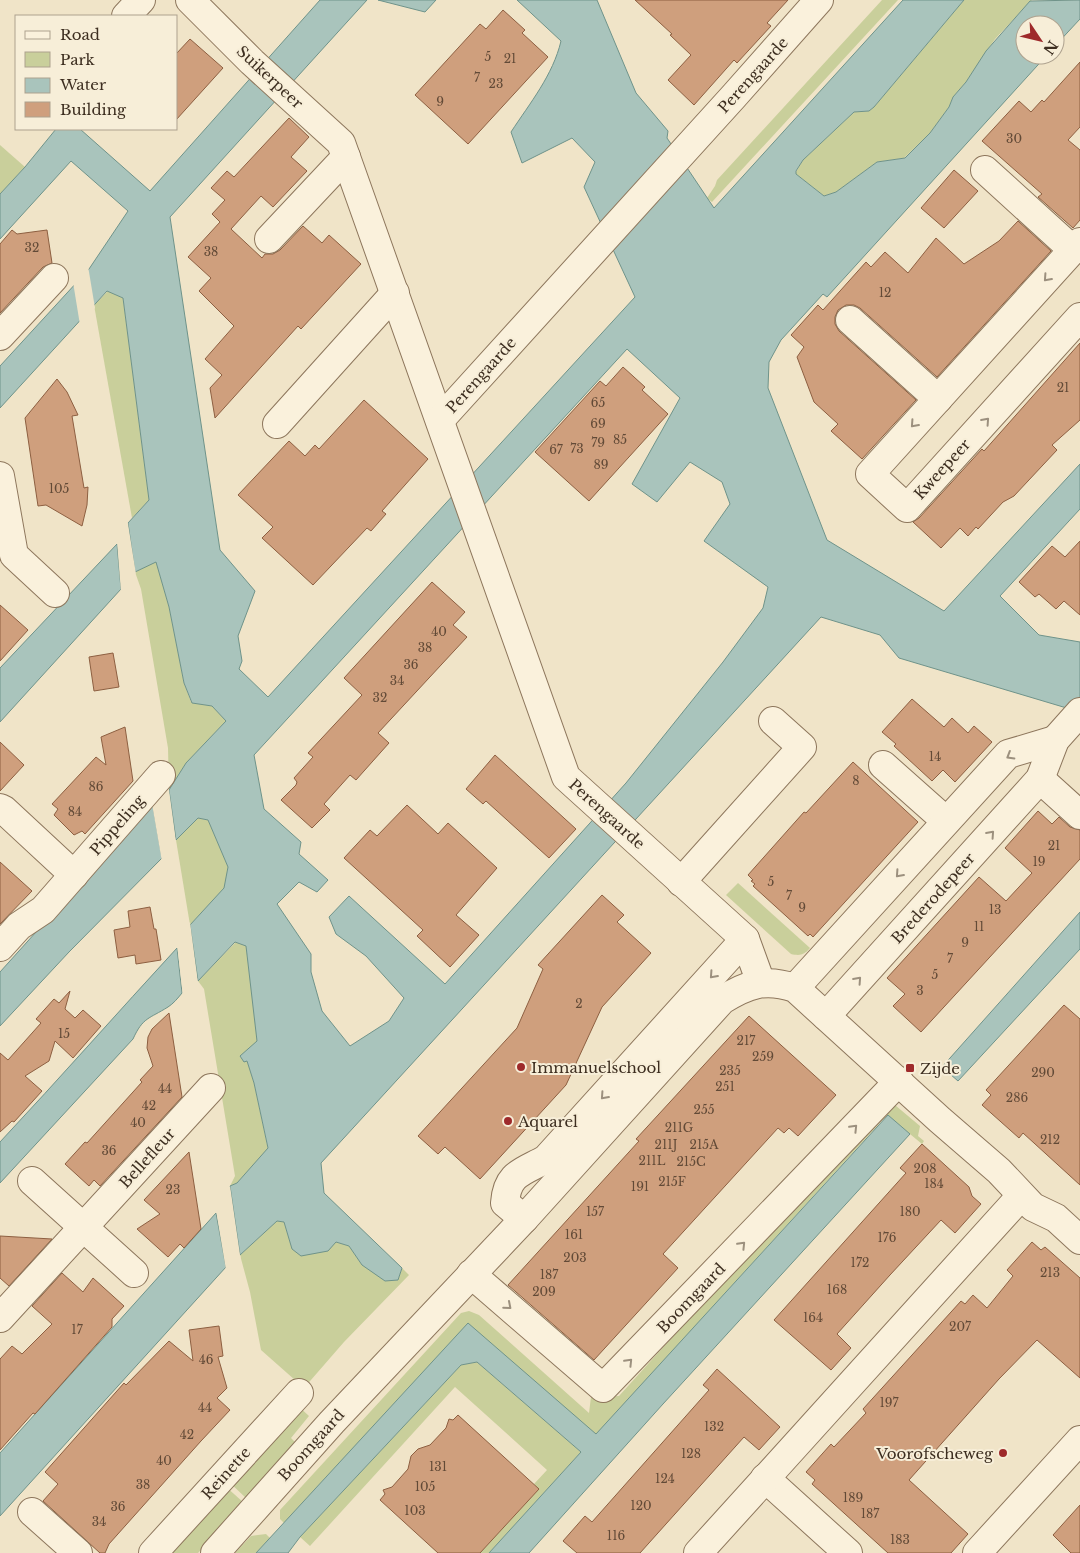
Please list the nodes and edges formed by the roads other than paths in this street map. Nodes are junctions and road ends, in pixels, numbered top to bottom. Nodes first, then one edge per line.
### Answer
1 (141, 0) edge
2 (190, 0) edge
3 (819, 0) edge
4 (127, 15) edge
5 (346, 157) junction
6 (985, 170) dead end
7 (269, 239) dead end
8 (1076, 246) edge
9 (54, 278) dead end
10 (395, 293) junction
11 (1080, 317) edge
12 (850, 320) dead end
13 (0, 336) edge
14 (938, 399) junction
15 (440, 420) junction
16 (277, 424) dead end
17 (0, 476) edge
18 (55, 593) dead end
19 (773, 721) dead end
20 (1068, 725) edge
21 (883, 765) dead end
22 (161, 775) dead end
23 (1040, 779) junction
24 (0, 808) edge
25 (1080, 815) edge
26 (946, 822) junction
27 (74, 875) junction
28 (681, 882) junction
29 (745, 939) junction
30 (0, 947) edge
31 (761, 983) junction
32 (795, 988) junction
33 (826, 1016) junction
34 (902, 1084) junction
35 (211, 1088) dead end
36 (32, 1181) dead end
37 (1021, 1196) junction
38 (524, 1219) junction
39 (83, 1227) junction
40 (1080, 1240) edge
41 (134, 1273) dead end
42 (471, 1274) junction
43 (0, 1318) edge
44 (298, 1393) dead end
45 (1080, 1440) edge
46 (765, 1478) junction
47 (32, 1512) dead end
48 (78, 1553) edge
49 (153, 1553) edge
50 (215, 1553) edge
51 (698, 1553) edge
52 (848, 1553) edge
53 (977, 1553) edge

1 - 4 street
2 - 5 street, Suikerpeer
3 - 15 street, Perengaarde
5 - 7 street
5 - 10 street, Suikerpeer
6 - 8 street, Kweepeer
8 -> 14 street, Kweepeer
9 - 13 street
10 - 15 street, Suikerpeer
10 - 16 street
14 -> 11 street, Kweepeer
12 - 14 street
15 - 28 street, Perengaarde
17 - 18 street
19 - 28 street
20 - 23 street, Brederodepeer
20 -> 26 street, Brederodepeer
21 - 26 street
22 - 27 street, Pippeling
23 - 25 street
33 -> 23 street, Brederodepeer
24 - 27 street
26 -> 32 street, Brederodepeer
27 - 30 street, Pippeling
28 - 29 street, Perengaarde
29 - 31 street, Perengaarde
29 -> 38 street
31 - 32 street, Boomgaard
31 - 38 street, Boomgaard
32 - 33 street
33 - 34 street
34 - 37 street
42 -> 34 street, Boomgaard
35 - 39 street, Bellefleur
36 - 39 street
37 - 40 street
37 - 46 street
38 - 42 street, Boomgaard
39 - 41 street
39 - 43 street, Bellefleur
42 - 50 street, Boomgaard
44 - 49 street, Reinette
45 - 53 street
46 - 51 street
46 - 52 street
47 - 48 street

